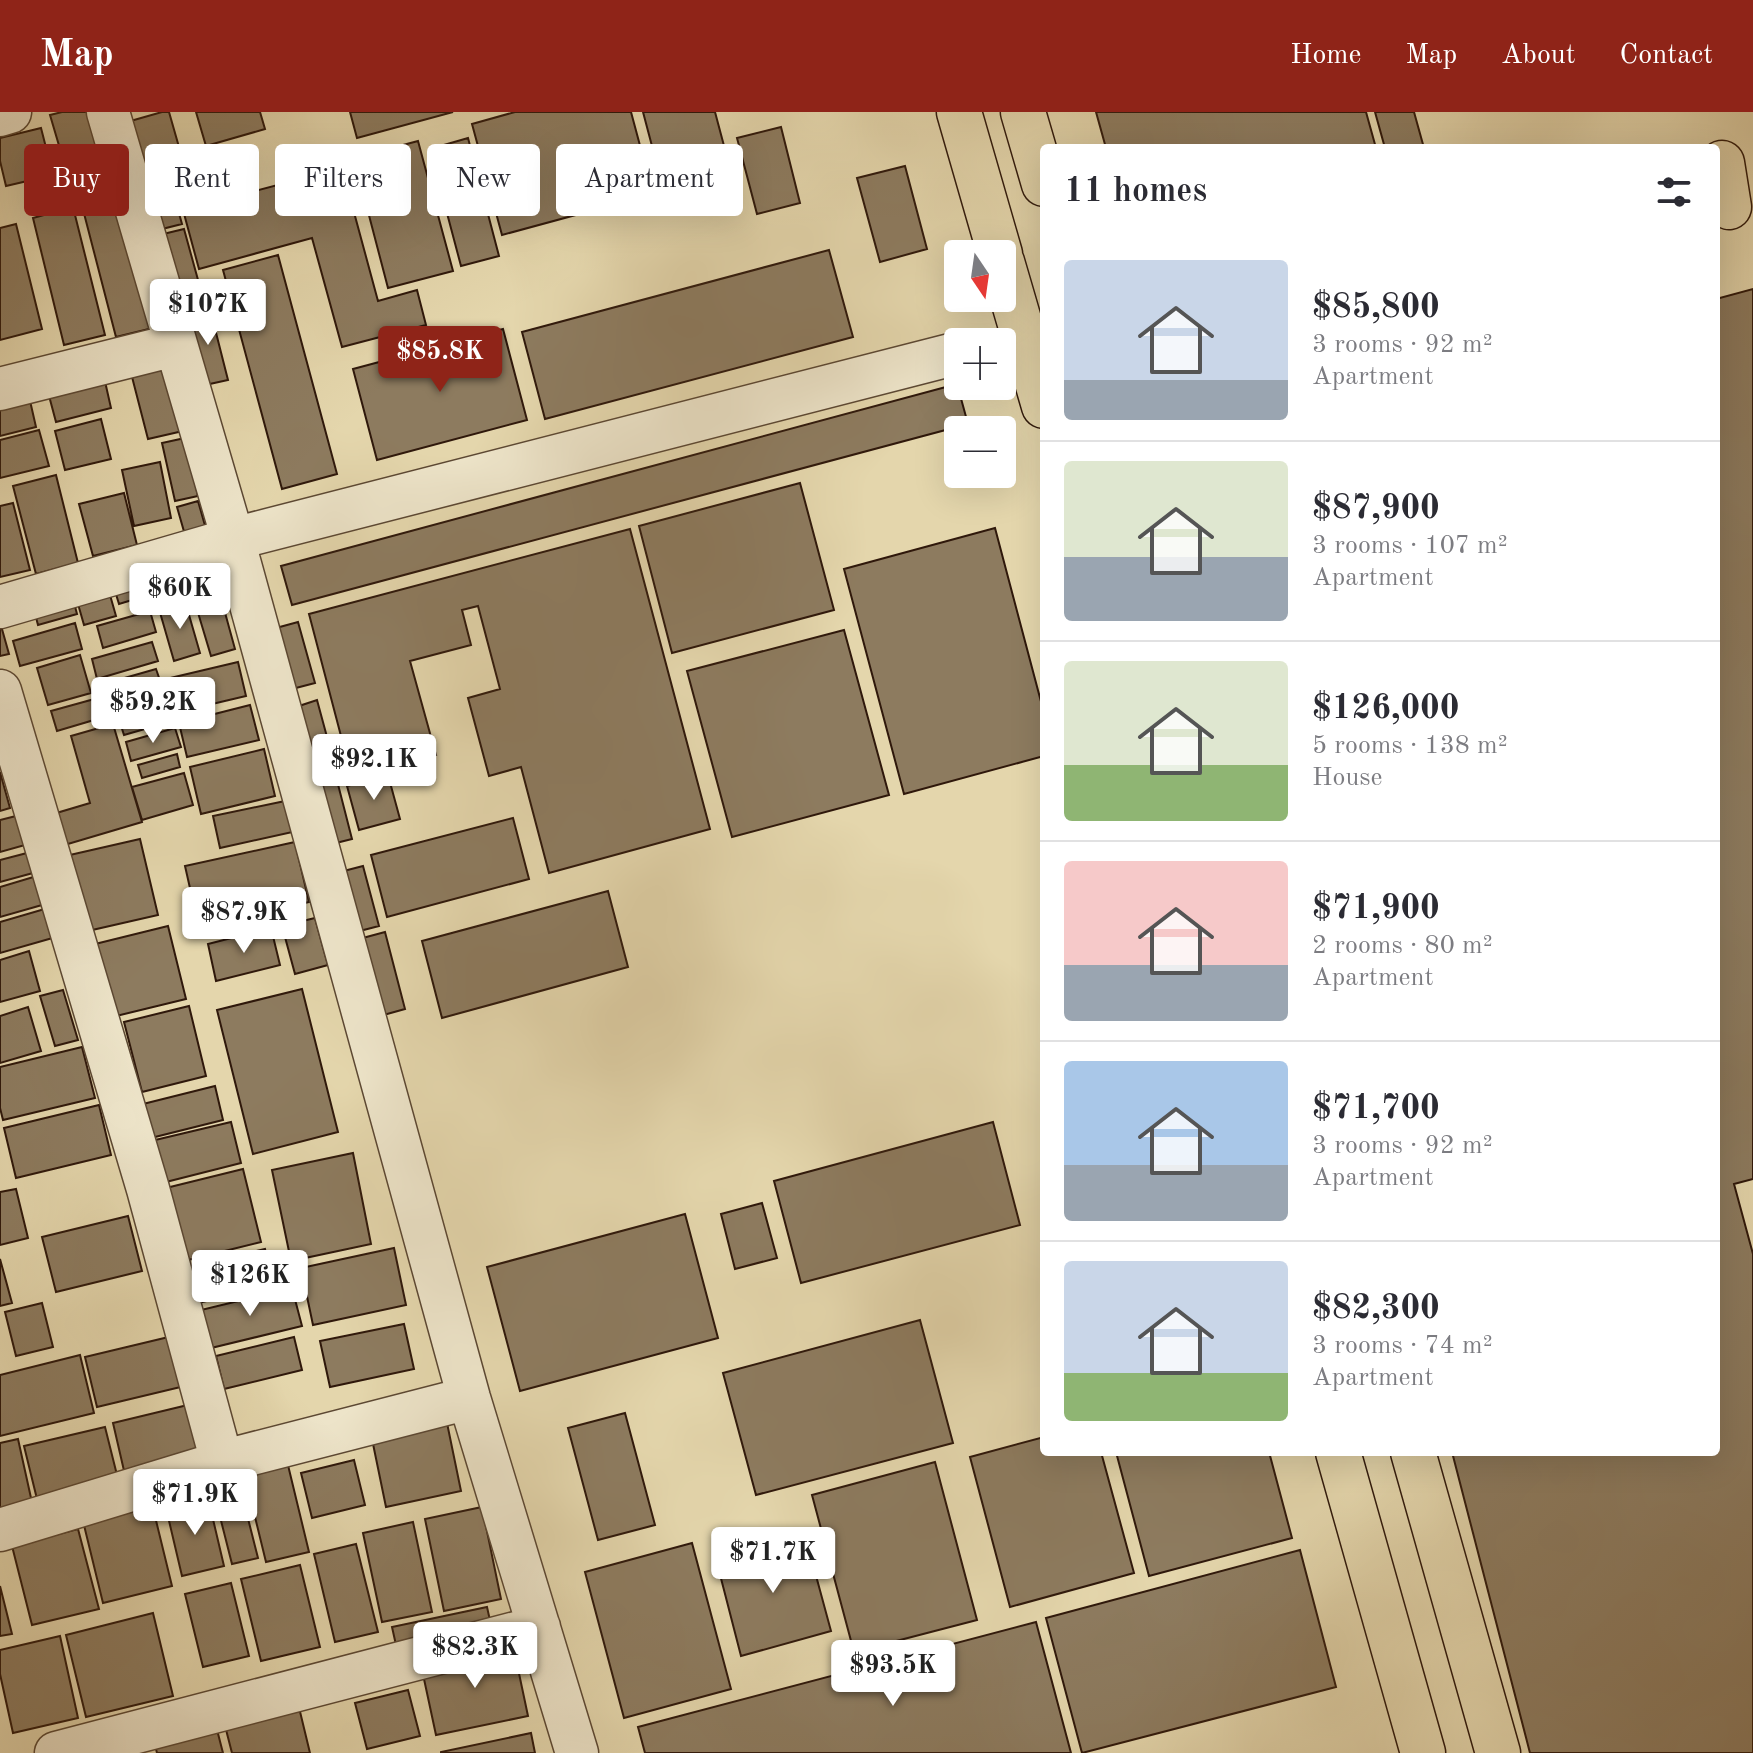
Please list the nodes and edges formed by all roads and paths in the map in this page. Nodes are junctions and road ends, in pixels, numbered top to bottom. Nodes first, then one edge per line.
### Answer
1 (10, 112) edge
2 (108, 112) edge
3 (959, 112) edge
4 (1023, 112) edge
5 (0, 115) edge
6 (1730, 163) edge
7 (1040, 170) edge
8 (1733, 208) edge
9 (996, 240) edge
10 (1016, 312) edge
11 (1023, 337) edge
12 (175, 345) junction
13 (944, 357) edge
14 (0, 389) edge
15 (1040, 393) edge
16 (233, 539) junction
17 (0, 607) edge
18 (0, 691) edge
19 (469, 1398) junction
20 (1339, 1456) edge
21 (1414, 1456) edge
22 (222, 1462) junction
23 (0, 1530) edge
24 (539, 1627) junction
25 (56, 1753) edge
26 (577, 1753) edge
27 (1423, 1753) edge
28 (1498, 1753) edge

1 - 5 street
2 - 12 street
3 - 9 main road
4 - 7 main road
6 - 8 main road
10 - 11 main road
11 - 15 main road
12 - 14 street
12 - 16 street
13 - 16 street
16 - 17 street
16 - 19 street
18 - 22 street
19 - 22 street
19 - 24 street
20 - 27 main road
21 - 28 main road
22 - 23 street
24 - 25 street
24 - 26 street

